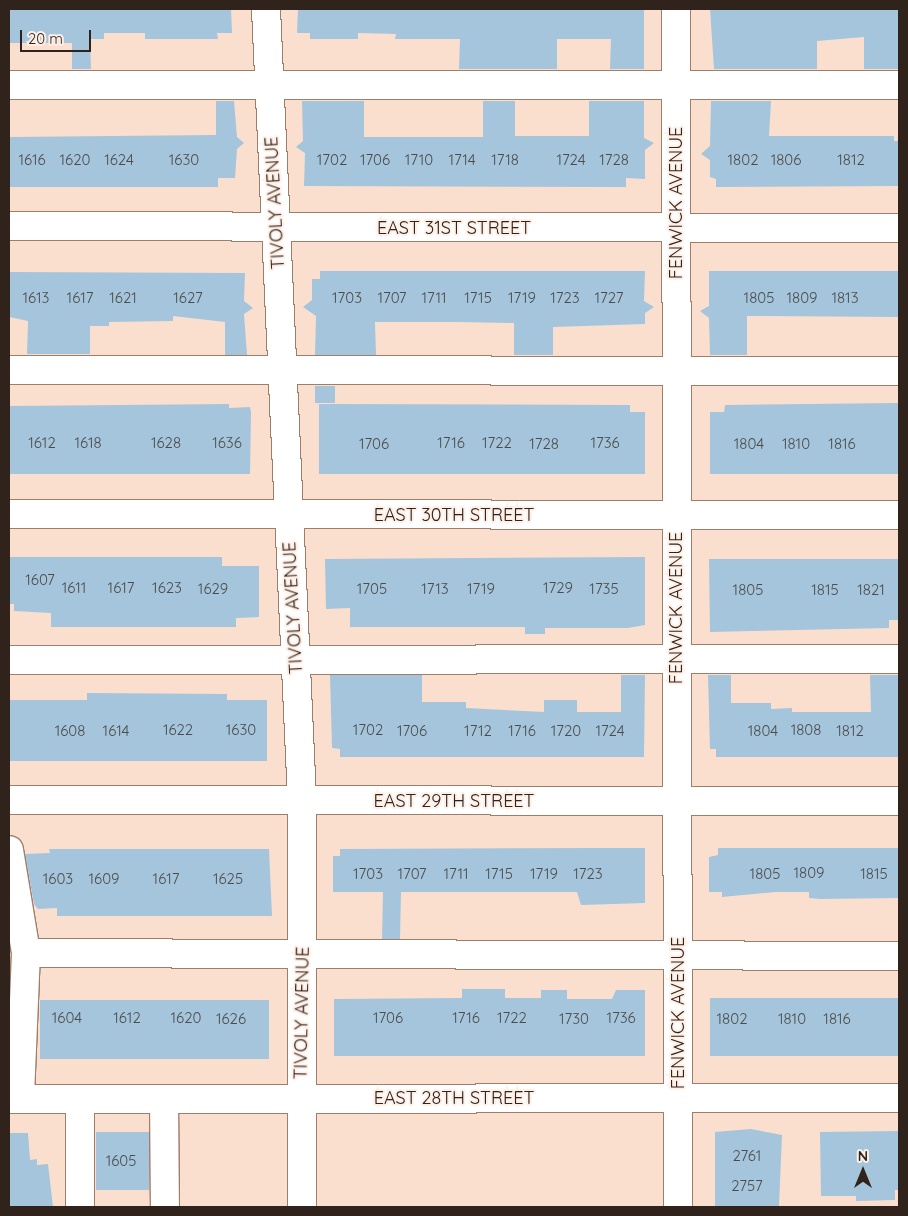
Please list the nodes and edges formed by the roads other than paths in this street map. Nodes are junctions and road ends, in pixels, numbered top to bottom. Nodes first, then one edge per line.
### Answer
1 (266, 9) edge
2 (676, 9) edge
3 (9, 85) edge
4 (269, 85) junction
5 (676, 85) junction
6 (899, 86) edge
7 (9, 226) edge
8 (276, 227) junction
9 (676, 228) junction
10 (899, 228) edge
11 (9, 370) edge
12 (282, 370) junction
13 (676, 371) junction
14 (899, 371) edge
15 (9, 514) edge
16 (289, 515) junction
17 (675, 515) junction
18 (899, 515) edge
19 (676, 659) junction
20 (899, 659) edge
21 (9, 660) edge
22 (296, 660) junction
23 (9, 800) edge
24 (302, 800) junction
25 (899, 801) edge
26 (676, 802) junction
27 (9, 850) edge
28 (26, 953) junction
29 (303, 954) junction
30 (677, 955) junction
31 (899, 956) edge
32 (678, 1098) junction
33 (899, 1098) edge
34 (14, 1099) edge
35 (80, 1099) junction
36 (164, 1099) junction
37 (301, 1099) junction
38 (80, 1207) edge
39 (164, 1207) edge
40 (302, 1207) edge
41 (678, 1207) edge

1 - 4 street, TIVOLY AVENUE
2 - 5 street, FENWICK AVENUE
3 - 4 street
4 - 5 street
4 - 8 street, TIVOLY AVENUE
5 - 6 street
5 - 9 street, FENWICK AVENUE
7 - 8 street, EAST 31ST STREET
8 - 9 street, EAST 31ST STREET
8 - 12 street, TIVOLY AVENUE
9 - 10 street, EAST 31ST STREET
9 - 13 street, FENWICK AVENUE
11 - 12 street
12 - 13 street
12 - 16 street, TIVOLY AVENUE
13 - 14 street
13 - 17 street, FENWICK AVENUE
15 - 16 street, EAST 30TH STREET
16 - 17 street, EAST 30TH STREET
16 - 22 street, TIVOLY AVENUE
17 - 18 street, EAST 30TH STREET
17 - 19 street, FENWICK AVENUE
19 - 20 street
19 - 22 street
19 - 26 street, FENWICK AVENUE
21 - 22 street
22 - 24 street, TIVOLY AVENUE
23 - 24 street, EAST 29TH STREET
24 - 26 street, EAST 29TH STREET
24 - 29 street, TIVOLY AVENUE
25 - 26 street, EAST 29TH STREET
26 - 30 street, FENWICK AVENUE
27 - 28 street
28 - 29 street
28 - 34 street
29 - 30 street
29 - 37 street, TIVOLY AVENUE
30 - 31 street
30 - 32 street, FENWICK AVENUE
32 - 33 street, EAST 28TH STREET
32 - 37 street, EAST 28TH STREET
32 - 41 street, FENWICK AVENUE
34 - 35 street, EAST 28TH STREET
35 - 36 street, EAST 28TH STREET
35 - 38 street
36 - 37 street, EAST 28TH STREET
36 - 39 street
37 - 40 street, TIVOLY AVENUE

